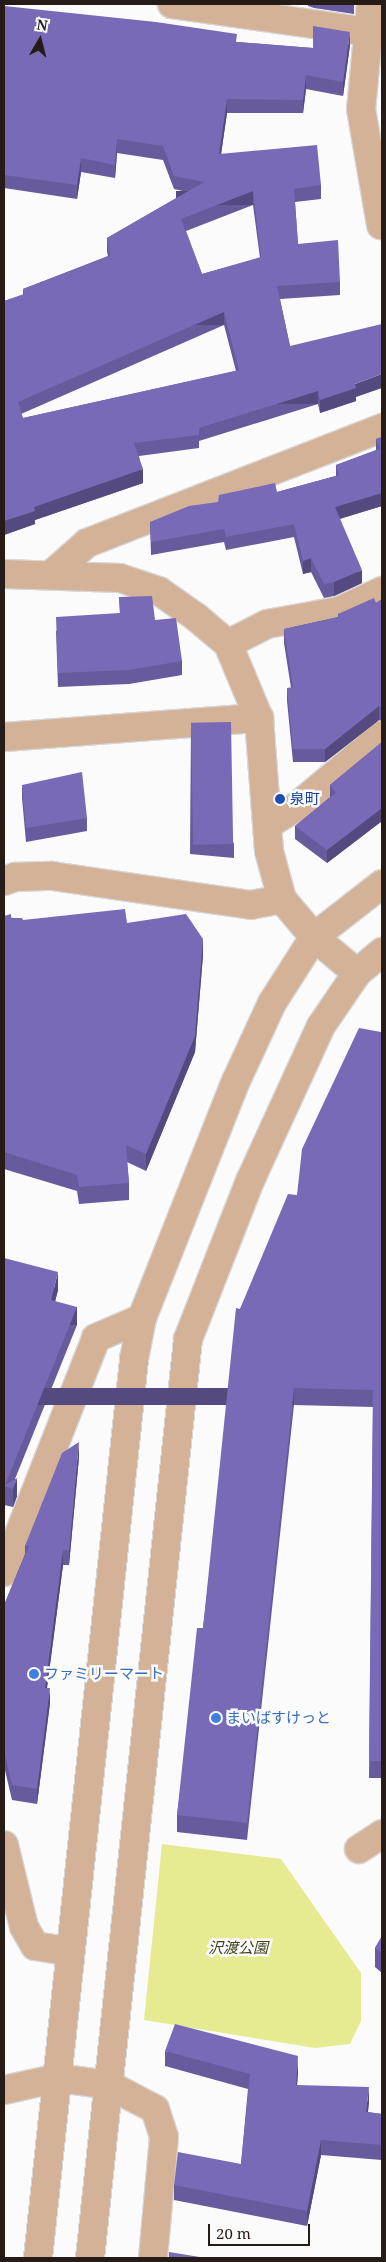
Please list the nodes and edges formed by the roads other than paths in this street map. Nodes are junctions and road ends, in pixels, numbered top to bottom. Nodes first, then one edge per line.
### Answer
1 (172, 4) edge
2 (371, 4) edge
3 (369, 32) junction
4 (372, 105) edge
5 (381, 225) dead end
6 (382, 428) edge
7 (4, 574) edge
8 (53, 574) junction
9 (382, 591) edge
10 (228, 644) junction
11 (259, 718) junction
12 (382, 735) edge
13 (4, 738) edge
14 (269, 824) junction
15 (4, 882) edge
16 (382, 884) edge
17 (282, 899) junction
18 (314, 937) junction
19 (382, 952) edge
20 (357, 973) junction
21 (142, 1318) junction
22 (4, 1572) edge
23 (382, 1834) edge
24 (4, 1845) edge
25 (359, 1849) dead end
26 (71, 1952) junction
27 (58, 2078) junction
28 (109, 2085) junction
29 (4, 2090) edge
30 (38, 2258) edge
31 (90, 2258) edge
32 (153, 2258) edge

1 - 3 street
2 - 3 street
3 - 4 street
4 - 5 street
6 - 8 street
7 - 8 street
8 - 10 street
9 - 10 street
10 - 11 street
11 - 13 street
11 - 14 street
12 - 14 street
14 - 17 street
15 - 17 street
16 - 18 street
17 - 18 street
18 - 20 street
18 - 21 street
19 - 20 street
20 - 28 street
21 - 22 street
21 - 26 street
23 - 25 street
24 - 26 street
26 - 27 street
27 - 28 street
27 - 29 street
27 - 30 street
28 - 31 street
28 - 32 street

